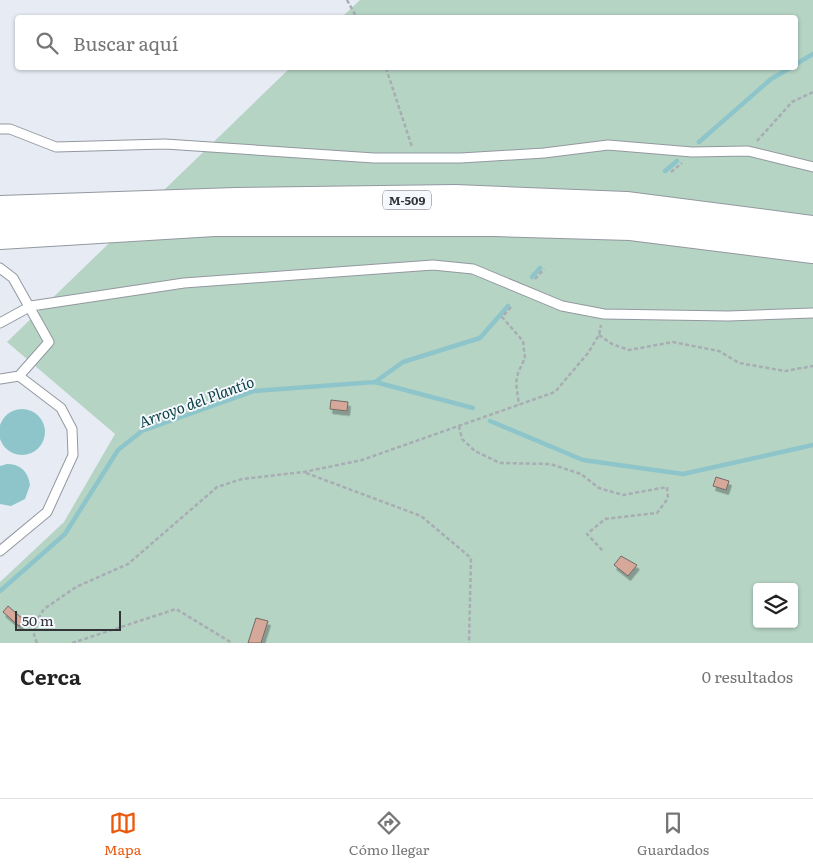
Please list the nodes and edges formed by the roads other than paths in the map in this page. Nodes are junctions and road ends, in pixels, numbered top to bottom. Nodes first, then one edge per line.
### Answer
1 (0, 129) edge
2 (813, 167) edge
3 (0, 210) edge
4 (813, 230) edge
5 (8, 235) edge
6 (813, 249) edge
7 (0, 268) edge
8 (31, 306) junction
9 (813, 313) edge
10 (0, 323) edge
11 (20, 376) junction
12 (0, 379) edge
13 (0, 551) edge

1 - 2 lane
3 - 4 highway, M-509
5 - 6 highway, M-509
7 - 8 lane
8 - 9 lane
8 - 10 lane
8 - 11 lane
11 - 12 lane
11 - 13 lane

